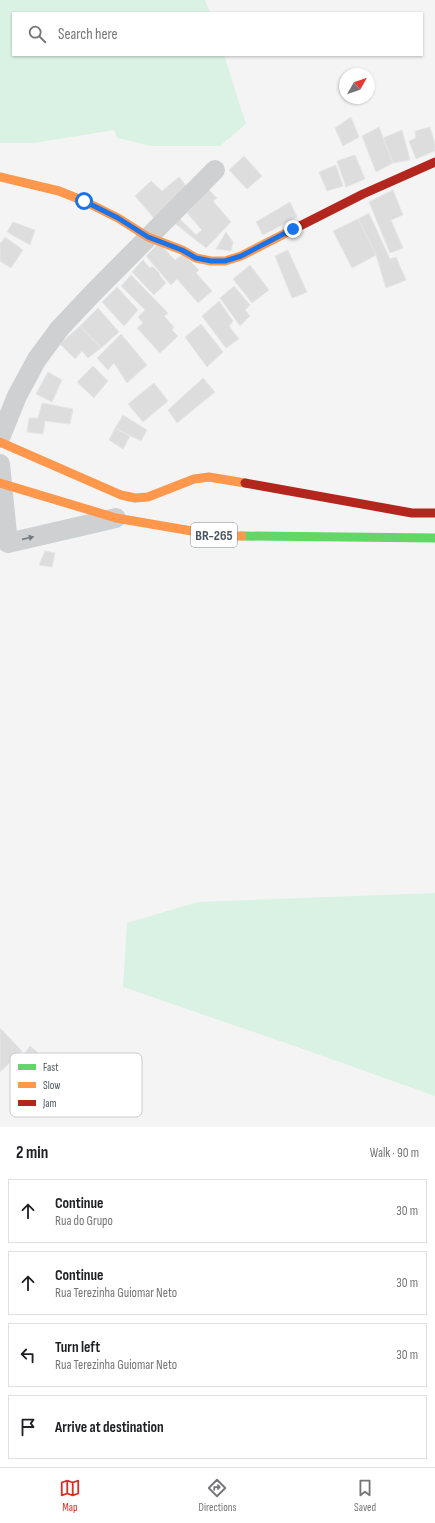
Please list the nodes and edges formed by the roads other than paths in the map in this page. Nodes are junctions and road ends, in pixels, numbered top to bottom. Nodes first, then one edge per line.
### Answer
1 (435, 162) edge
2 (215, 170) dead end
3 (0, 177) edge
4 (148, 237) junction
5 (0, 438) edge
6 (0, 442) edge
7 (0, 476) edge
8 (435, 513) edge
9 (116, 518) junction
10 (435, 538) edge
11 (4, 545) edge

1 - 4 main road
2 - 4 street
3 - 4 main road
4 - 5 street
6 - 8 main road
7 - 9 main road, BR-265
7 - 11 street
9 - 10 main road, BR-265
11 -> 9 street

